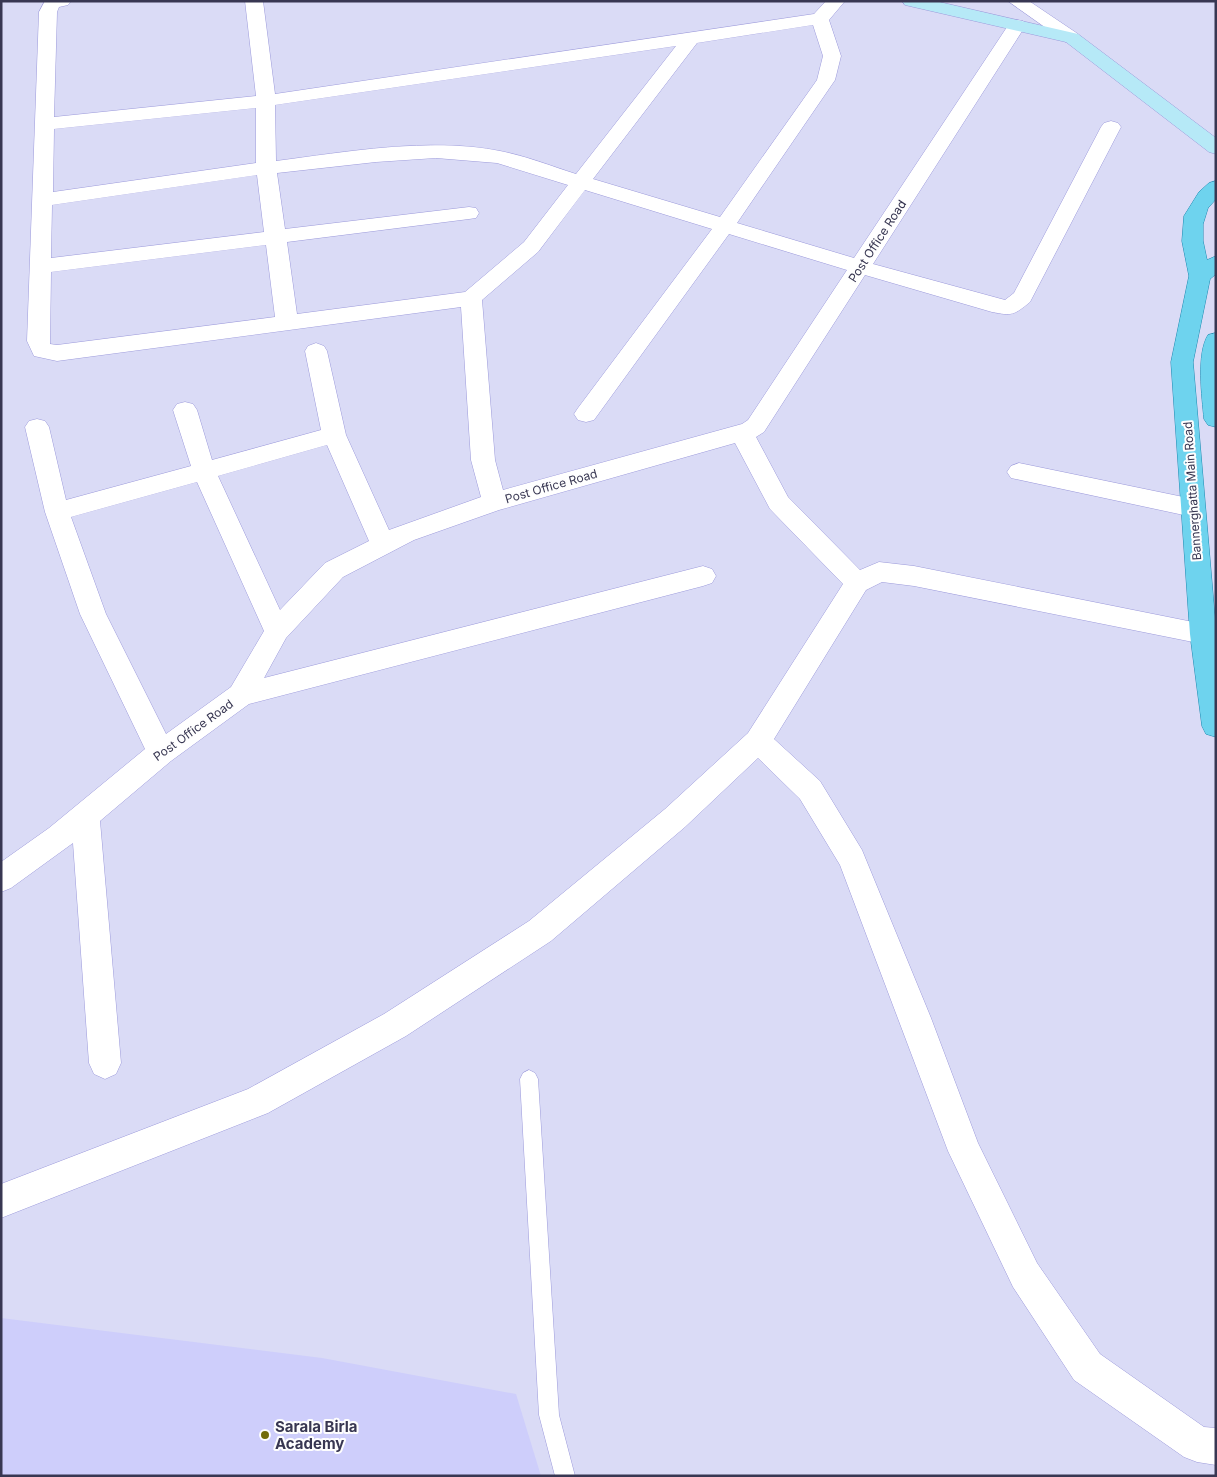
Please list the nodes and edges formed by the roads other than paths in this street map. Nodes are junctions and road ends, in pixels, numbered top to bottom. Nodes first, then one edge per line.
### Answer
1 (62, 1) edge
2 (254, 1) edge
3 (836, 1) edge
4 (911, 1) edge
5 (1018, 1) edge
6 (820, 19) junction
7 (1017, 25) junction
8 (692, 37) junction
9 (1072, 38) junction
10 (266, 101) junction
11 (46, 124) junction
12 (1111, 127) dead end
13 (1216, 148) edge
14 (266, 167) junction
15 (583, 181) junction
16 (1216, 187) edge
17 (43, 200) junction
18 (469, 213) dead end
19 (725, 225) junction
20 (276, 237) junction
21 (40, 266) junction
22 (860, 267) junction
23 (1208, 270) edge
24 (471, 298) junction
25 (287, 322) junction
26 (1216, 340) edge
27 (316, 352) dead end
28 (185, 410) dead end
29 (586, 414) dead end
30 (1216, 419) edge
31 (37, 427) dead end
32 (742, 433) junction
33 (334, 435) junction
34 (204, 471) junction
35 (1019, 472) dead end
36 (494, 502) junction
37 (1194, 508) junction
38 (57, 512) junction
39 (382, 543) junction
40 (703, 576) dead end
41 (857, 583) junction
42 (277, 631) junction
43 (1203, 634) junction
44 (1212, 685) edge
45 (241, 695) junction
46 (1216, 726) edge
47 (758, 741) junction
48 (161, 753) junction
49 (85, 815) junction
50 (1, 879) edge
51 (105, 1063) dead end
52 (529, 1079) dead end
53 (1, 1201) edge
54 (1216, 1447) edge
55 (565, 1476) edge

1 - 11 street
2 - 10 street
3 - 6 street
4 - 7 street
5 - 9 street
6 - 8 street
6 - 19 street
7 - 9 street
7 - 22 street, Post Office Road
8 - 10 street
8 - 15 street
9 - 13 street
10 - 11 street
10 - 14 street
11 - 17 street
12 - 22 street
14 - 15 street
14 - 17 street
14 - 20 street
15 - 19 street
15 - 24 street
16 - 23 main road
17 - 21 street
18 - 20 street
19 - 22 street
19 - 29 street
20 - 21 street
20 - 25 street
21 - 25 street
22 - 32 street, Post Office Road
23 - 37 main road, Bannerghatta Main Road
24 - 25 street
24 - 36 street
26 - 30 main road
27 - 33 street
28 - 34 street
31 - 38 street
32 - 36 street, Post Office Road
32 - 41 street
33 - 34 street
33 - 39 street
34 - 38 street
34 - 42 street
35 - 37 street
36 - 39 street, Post Office Road
37 - 43 main road, Bannerghatta Main Road
38 - 48 street
39 - 42 street, Post Office Road
40 - 45 street
41 - 43 street
41 - 47 street
42 - 45 street, Post Office Road
43 - 44 main road, Bannerghatta Main Road
44 - 46 main road, Bannerghatta Main Road
45 - 48 street, Post Office Road
47 - 53 street
47 - 54 street
48 - 49 street, Post Office Road
49 - 50 street, Post Office Road
49 - 51 street
52 - 55 lane

